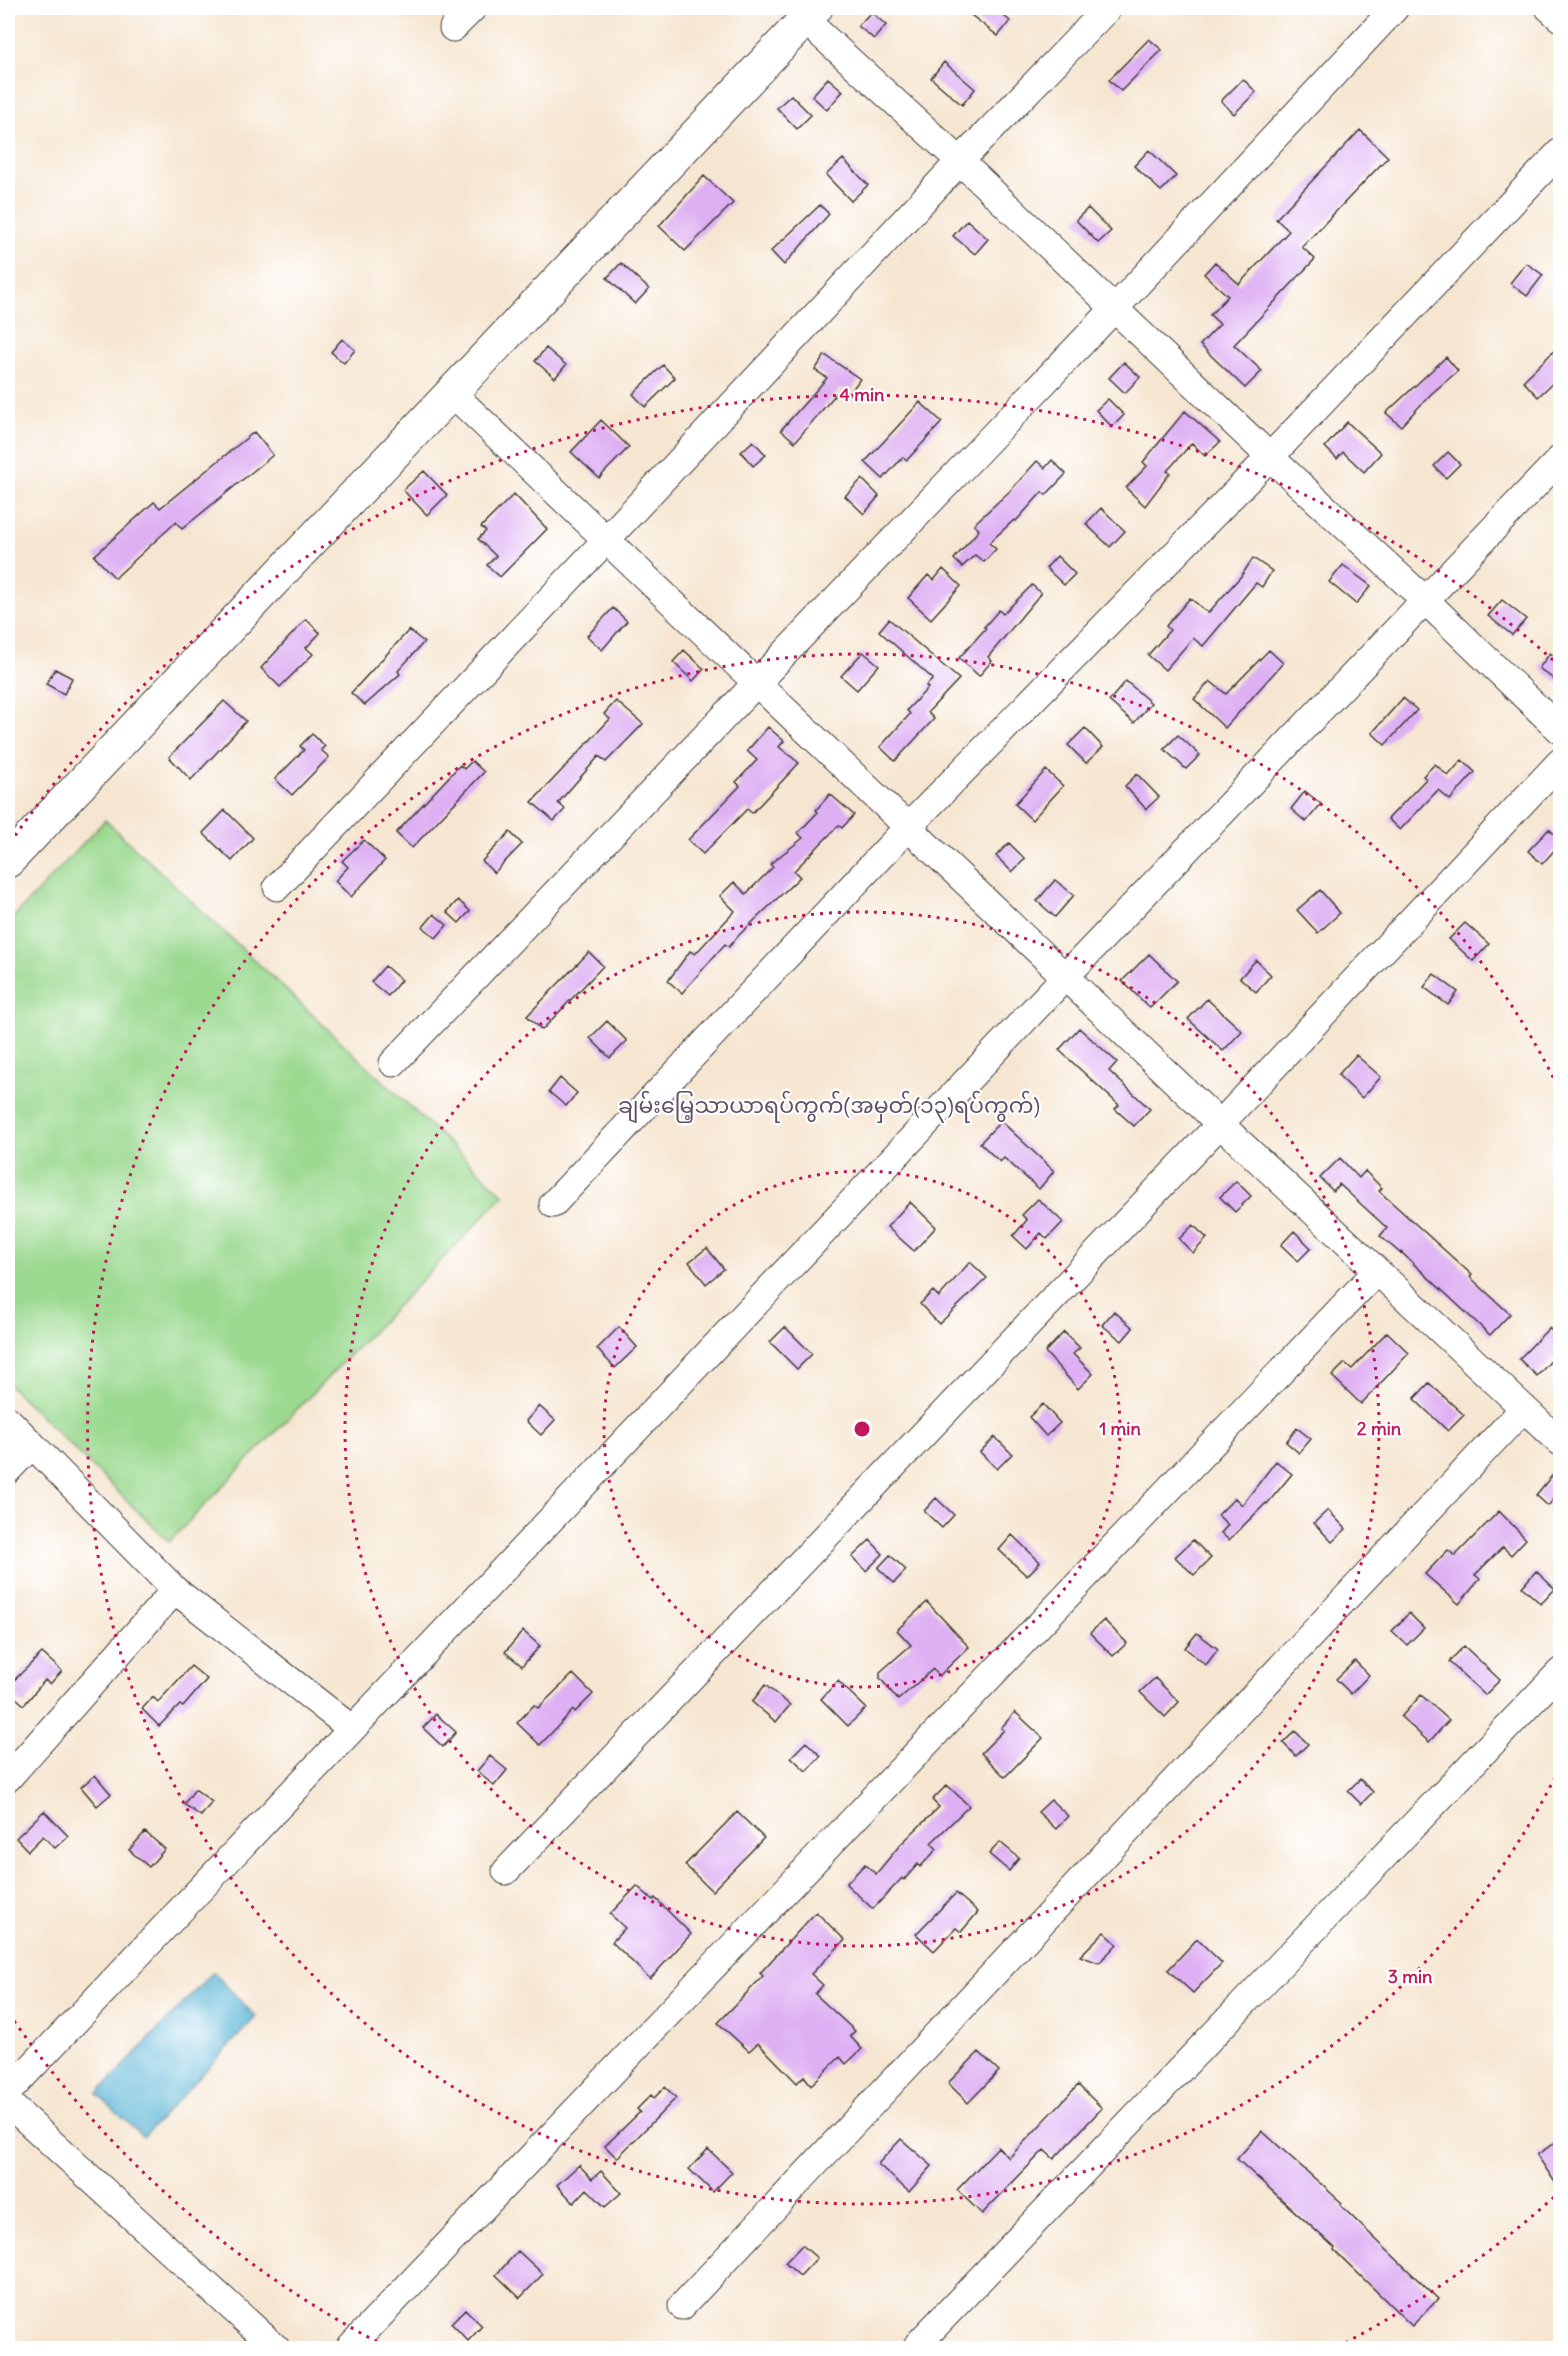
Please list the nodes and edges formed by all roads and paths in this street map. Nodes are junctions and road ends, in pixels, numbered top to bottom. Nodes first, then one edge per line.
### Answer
1 (473, 8) edge
2 (1108, 8) edge
3 (1395, 8) edge
4 (1550, 8) edge
5 (810, 13) edge
6 (1560, 18) edge
7 (453, 28) dead end
8 (1560, 152) edge
9 (960, 161) junction
10 (1115, 308) junction
11 (451, 393) junction
12 (1270, 457) junction
13 (1560, 459) edge
14 (606, 540) junction
15 (1426, 601) junction
16 (757, 683) junction
17 (1560, 730) edge
18 (1560, 762) edge
19 (908, 827) junction
20 (8, 861) edge
21 (277, 887) dead end
22 (1065, 977) junction
23 (393, 1063) dead end
24 (1220, 1124) junction
25 (553, 1204) dead end
26 (1377, 1271) junction
27 (1524, 1408) junction
28 (8, 1420) edge
29 (1560, 1442) edge
30 (32, 1445) junction
31 (8, 1470) edge
32 (175, 1590) junction
33 (1560, 1672) edge
34 (352, 1729) junction
35 (8, 1778) edge
36 (506, 1871) dead end
37 (8, 2092) edge
38 (8, 2103) edge
39 (682, 2306) dead end
40 (918, 2344) dead end
41 (276, 2349) edge
42 (349, 2349) edge

1 - 7 street
2 - 9 street
3 - 10 street
4 - 6 street
5 - 9 street
5 - 11 main road
8 - 12 street
9 - 10 street
9 - 14 street
10 - 12 street
10 - 16 street
11 - 14 street
11 - 20 main road
12 - 15 street
12 - 19 street
13 - 15 street
14 - 16 street
14 - 21 street
15 - 17 street
15 - 22 street
16 - 19 street
16 - 23 street
18 - 24 street
19 - 22 street
19 - 25 street
22 - 24 street
22 - 34 street
24 - 26 street
24 - 36 street
26 - 27 street
26 - 42 street
27 - 29 street
27 - 39 street
28 - 30 street
30 - 31 street
30 - 32 street
32 - 34 street
32 - 35 street
33 - 40 street
34 - 37 street
38 - 41 street

